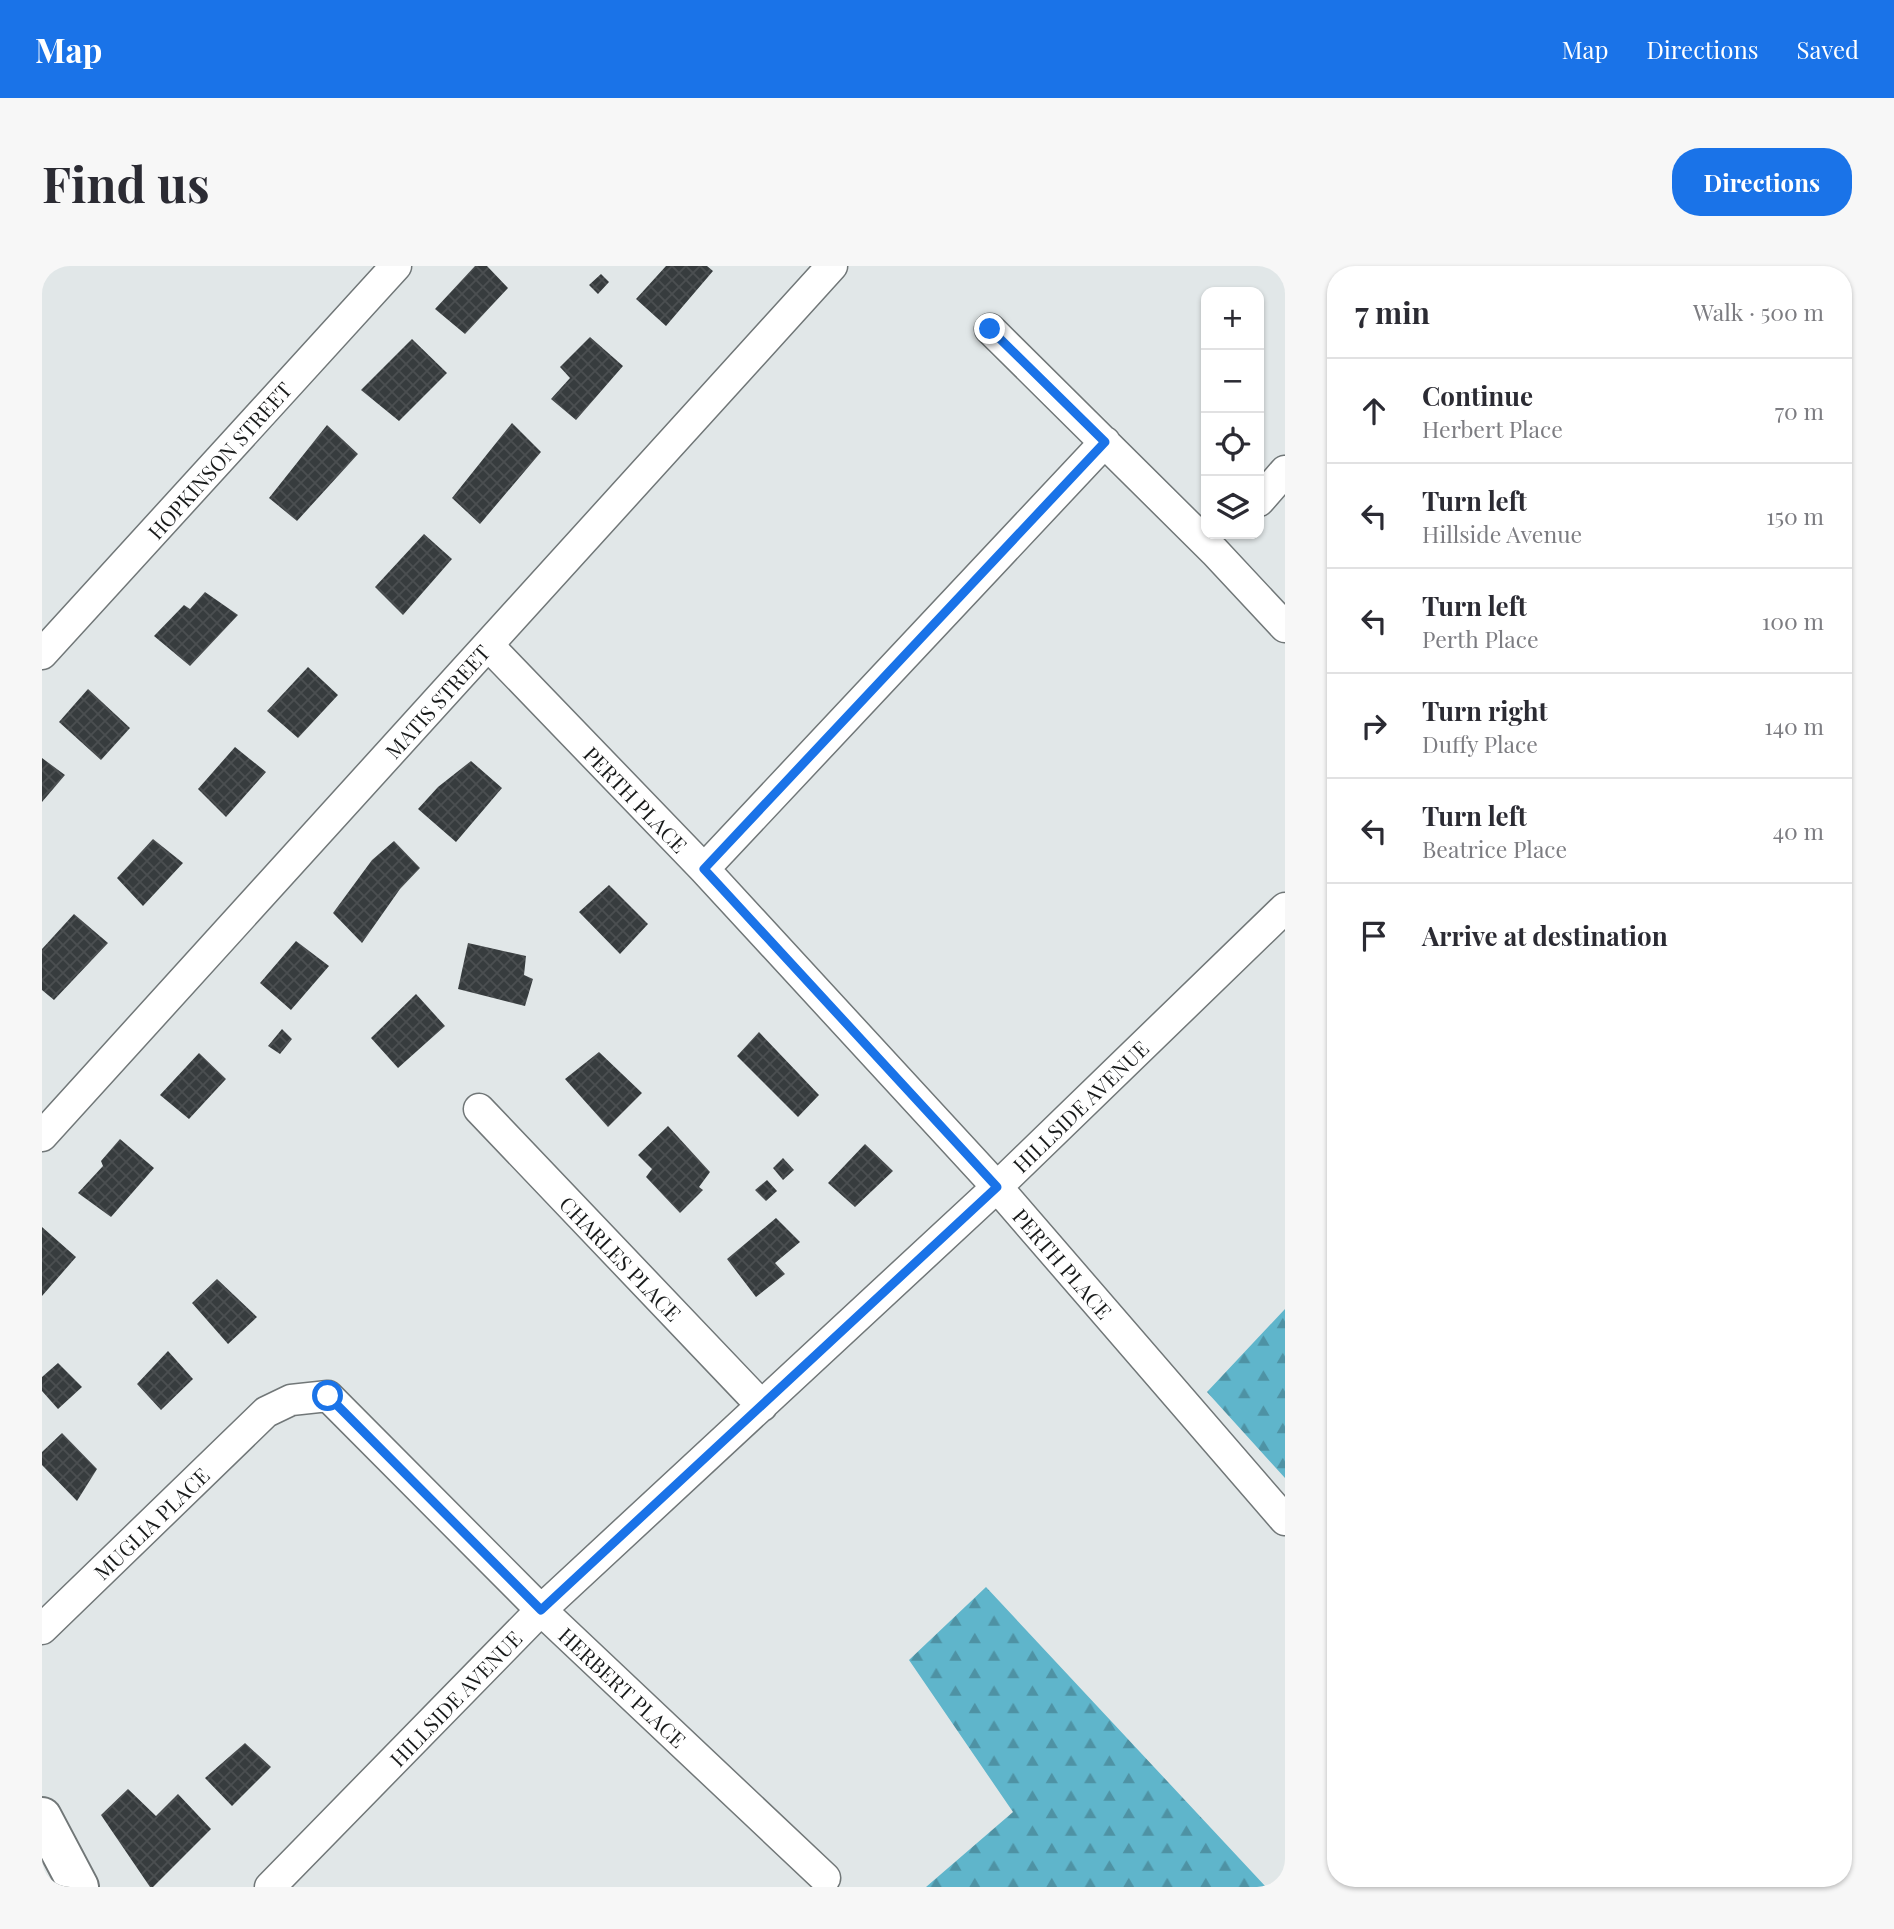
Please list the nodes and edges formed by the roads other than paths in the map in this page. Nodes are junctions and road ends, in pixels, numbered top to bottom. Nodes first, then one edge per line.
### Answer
1 (396, 266) edge
2 (832, 266) edge
3 (990, 329) dead end
4 (1105, 442) junction
5 (1285, 471) edge
6 (1264, 495) edge
7 (1223, 543) edge
8 (1285, 626) edge
9 (488, 645) junction
10 (42, 654) edge
11 (704, 869) junction
12 (1285, 908) edge
13 (479, 1109) dead end
14 (42, 1136) edge
15 (997, 1187) junction
16 (762, 1406) junction
17 (260, 1418) joint
18 (1285, 1520) edge
19 (541, 1610) junction
20 (42, 1629) edge
21 (42, 1817) edge
22 (825, 1878) dead end
23 (79, 1887) edge
24 (270, 1887) edge

1 - 10 street, HOPKINSON STREET
2 - 9 street, MATIS STREET
3 - 4 street
4 - 7 street
4 - 11 street
5 - 6 street
7 - 8 street
9 - 11 street, PERTH PLACE
9 - 14 street, MATIS STREET
11 - 15 street, PERTH PLACE
12 - 15 street, HILLSIDE AVENUE
13 - 16 street, CHARLES PLACE
15 - 16 street, HILLSIDE AVENUE
15 - 18 street, PERTH PLACE
16 - 19 street, HILLSIDE AVENUE
17 - 19 street, HERBERT PLACE
17 - 20 street, MUGLIA PLACE
19 - 22 street, HERBERT PLACE
19 - 24 street, HILLSIDE AVENUE
21 - 23 main road

